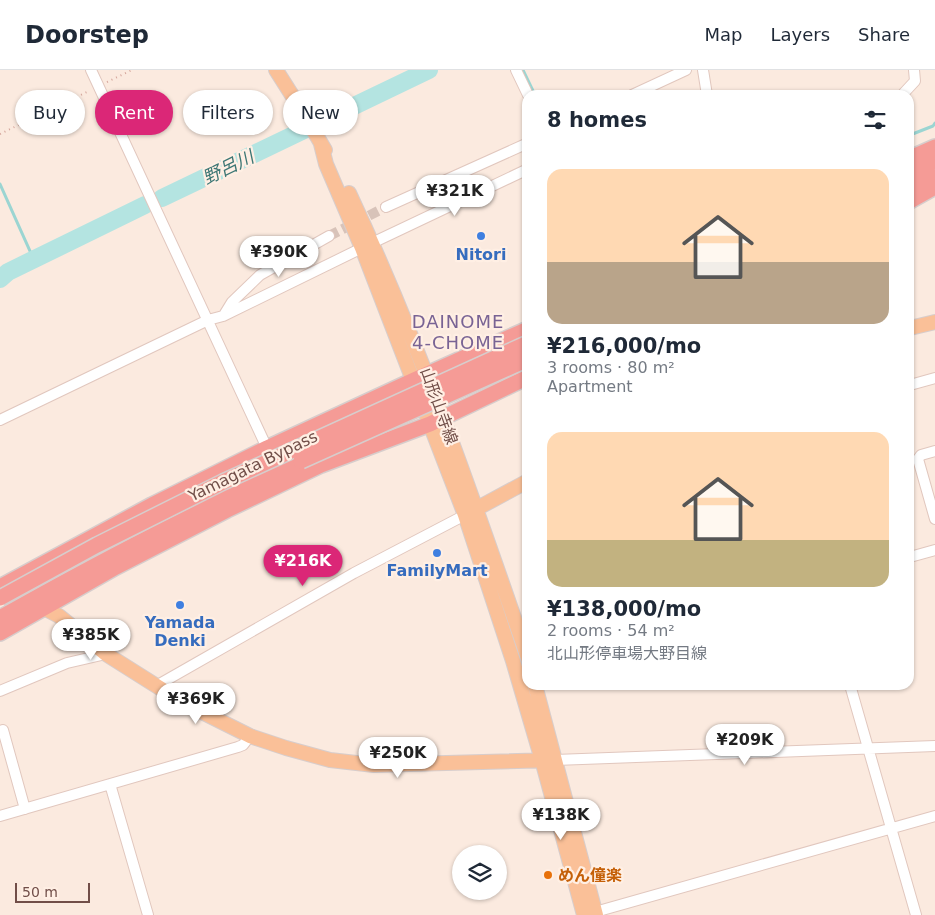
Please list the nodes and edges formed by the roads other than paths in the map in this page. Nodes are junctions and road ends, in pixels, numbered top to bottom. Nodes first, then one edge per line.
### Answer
1 (91, 70) edge
2 (276, 70) edge
3 (516, 70) edge
4 (686, 70) edge
5 (703, 70) edge
6 (914, 70) edge
7 (526, 90) edge
8 (643, 90) edge
9 (706, 90) edge
10 (906, 90) edge
11 (522, 146) edge
12 (935, 147) edge
13 (914, 156) edge
14 (935, 161) edge
15 (914, 170) edge
16 (522, 171) edge
17 (935, 177) edge
18 (914, 186) edge
19 (935, 188) edge
20 (914, 199) edge
21 (386, 207) tunnel mouth
22 (329, 236) tunnel mouth
23 (367, 245) junction
24 (224, 316) junction
25 (208, 320) junction
26 (935, 322) edge
27 (914, 327) edge
28 (522, 331) edge
29 (522, 346) edge
30 (522, 362) edge
31 (420, 377) junction
32 (935, 378) edge
33 (522, 380) edge
34 (914, 384) edge
35 (0, 420) edge
36 (437, 421) junction
37 (267, 448) junction
38 (935, 451) edge
39 (522, 484) edge
40 (471, 512) junction
41 (935, 519) edge
42 (935, 550) edge
43 (914, 556) edge
44 (2, 582) edge
45 (0, 598) edge
46 (44, 608) junction
47 (0, 618) edge
48 (0, 633) edge
49 (522, 643) edge
50 (106, 654) junction
51 (522, 684) edge
52 (156, 686) junction
53 (524, 690) edge
54 (536, 690) edge
55 (851, 690) edge
56 (0, 691) edge
57 (0, 731) edge
58 (250, 736) junction
59 (935, 746) edge
60 (869, 749) junction
61 (548, 760) junction
62 (110, 784) junction
63 (26, 809) junction
64 (0, 816) edge
65 (935, 816) edge
66 (891, 829) junction
67 (592, 914) edge
68 (148, 915) edge
69 (916, 915) edge

1 - 25 street
2 - 23 main road, 山形山寺線
3 - 7 street
4 - 8 street
5 - 9 street
6 - 10 street
11 - 21 street
12 - 13 highway
14 - 15 highway
16 - 23 street
17 - 18 highway
19 - 20 highway
22 - 24 street
23 - 24 street
23 - 31 main road, 山形山寺線
23 - 31 main road, 山形山寺線
24 - 25 street
25 - 35 street
25 - 37 street
26 - 27 main road
28 - 31 highway
29 - 45 highway, Yamagata Bypass, bridge
30 - 47 highway, Yamagata Bypass, bridge
31 - 36 main road, 山形山寺線
31 - 37 highway
32 - 34 street
33 - 36 highway
36 - 40 main road, 山形山寺線
36 - 46 highway
37 - 44 highway
38 - 41 street
39 - 40 main road
40 - 49 main road
40 - 51 main road
40 - 52 street
42 - 43 street
46 - 48 highway
46 - 50 main road
50 - 52 main road
50 - 56 street
52 - 58 main road
53 - 61 main road
54 - 61 main road
55 - 60 street
57 - 63 street
58 - 61 main road
58 - 62 street
59 - 60 street
60 - 61 street
60 - 66 street
61 - 67 main road
62 - 63 street
62 - 68 street
63 - 64 street
65 - 66 street
66 - 67 street
66 - 69 street

